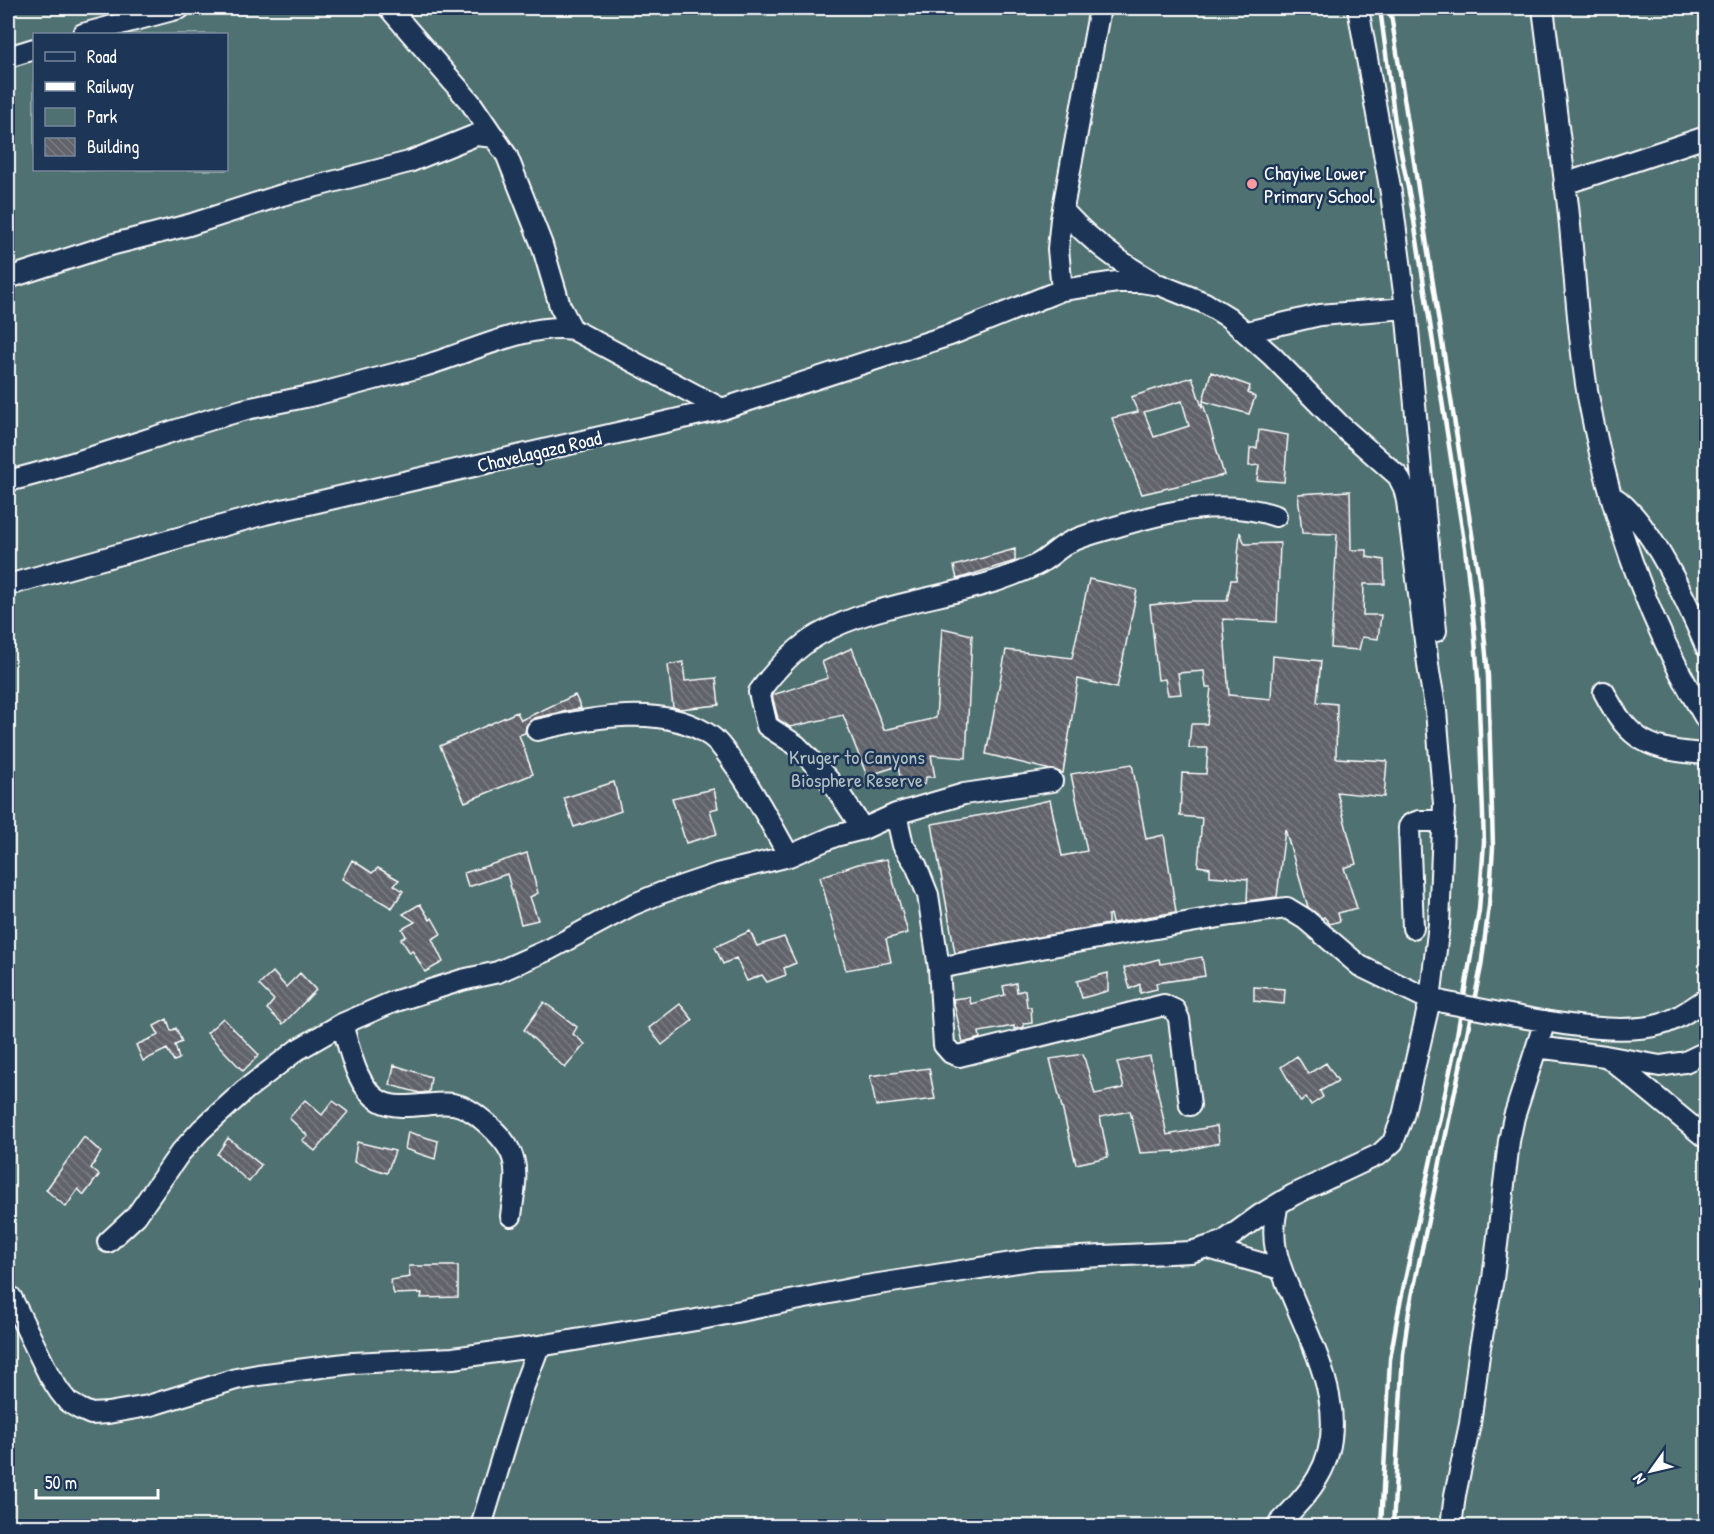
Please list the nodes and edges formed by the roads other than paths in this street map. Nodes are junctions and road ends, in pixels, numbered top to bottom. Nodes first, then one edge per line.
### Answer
1 (180, 8) edge
2 (389, 8) edge
3 (1100, 8) edge
4 (1358, 8) edge
5 (1543, 8) edge
6 (87, 33) edge
7 (33, 49) edge
8 (8, 57) edge
9 (495, 137) junction
10 (1707, 137) edge
11 (1564, 184) junction
12 (1063, 210) junction
13 (8, 278) edge
14 (1160, 285) junction
15 (1062, 290) junction
16 (1406, 308) junction
17 (572, 330) junction
18 (1247, 332) junction
19 (722, 409) junction
20 (8, 481) edge
21 (1611, 495) junction
22 (1276, 516) dead end
23 (8, 585) edge
24 (1707, 647) edge
25 (1604, 692) dead end
26 (1436, 711) junction
27 (1707, 719) edge
28 (537, 730) dead end
29 (1707, 754) edge
30 (1052, 781) dead end
31 (897, 814) junction
32 (1444, 821) junction
33 (863, 829) junction
34 (789, 856) junction
35 (1413, 928) dead end
36 (939, 968) junction
37 (1707, 999) edge
38 (1436, 1001) junction
39 (1545, 1021) junction
40 (342, 1024) junction
41 (1537, 1047) junction
42 (1707, 1052) edge
43 (1605, 1056) junction
44 (1190, 1105) dead end
45 (1707, 1138) edge
46 (1278, 1204) junction
47 (511, 1216) dead end
48 (108, 1242) dead end
49 (1208, 1248) junction
50 (1281, 1269) junction
51 (9, 1294) edge
52 (538, 1346) junction
53 (480, 1527) edge
54 (1277, 1527) edge
55 (1451, 1527) edge

1 - 6 street
2 - 9 street
3 - 12 street
4 - 16 street
5 - 11 street
7 - 8 street
9 - 13 street
9 - 17 street
10 - 11 street
11 - 21 street
12 - 14 street
12 - 15 street
14 - 15 street, Chavelagaza Road
14 - 18 street
15 - 19 street, Chavelagaza Road
16 - 18 street
16 - 26 street
17 - 19 street
17 - 20 street
18 - 26 street
19 - 23 street, Chavelagaza Road
21 - 24 street
21 - 27 street
22 - 33 street
25 - 29 street
26 - 32 street
28 - 34 street
30 - 31 street
31 - 33 street
31 - 36 street
32 - 35 street
32 - 38 street
33 - 34 street
34 - 40 street
36 - 38 street
36 - 44 street
37 - 39 street
38 - 39 street, bridge
38 - 46 street
39 - 41 street
40 - 47 street
40 - 48 street
41 - 43 street
41 - 55 street
42 - 43 street
43 - 45 street
46 - 49 street
46 - 50 street
49 - 50 street
49 - 52 street
50 - 54 street
51 - 52 street
52 - 53 street

